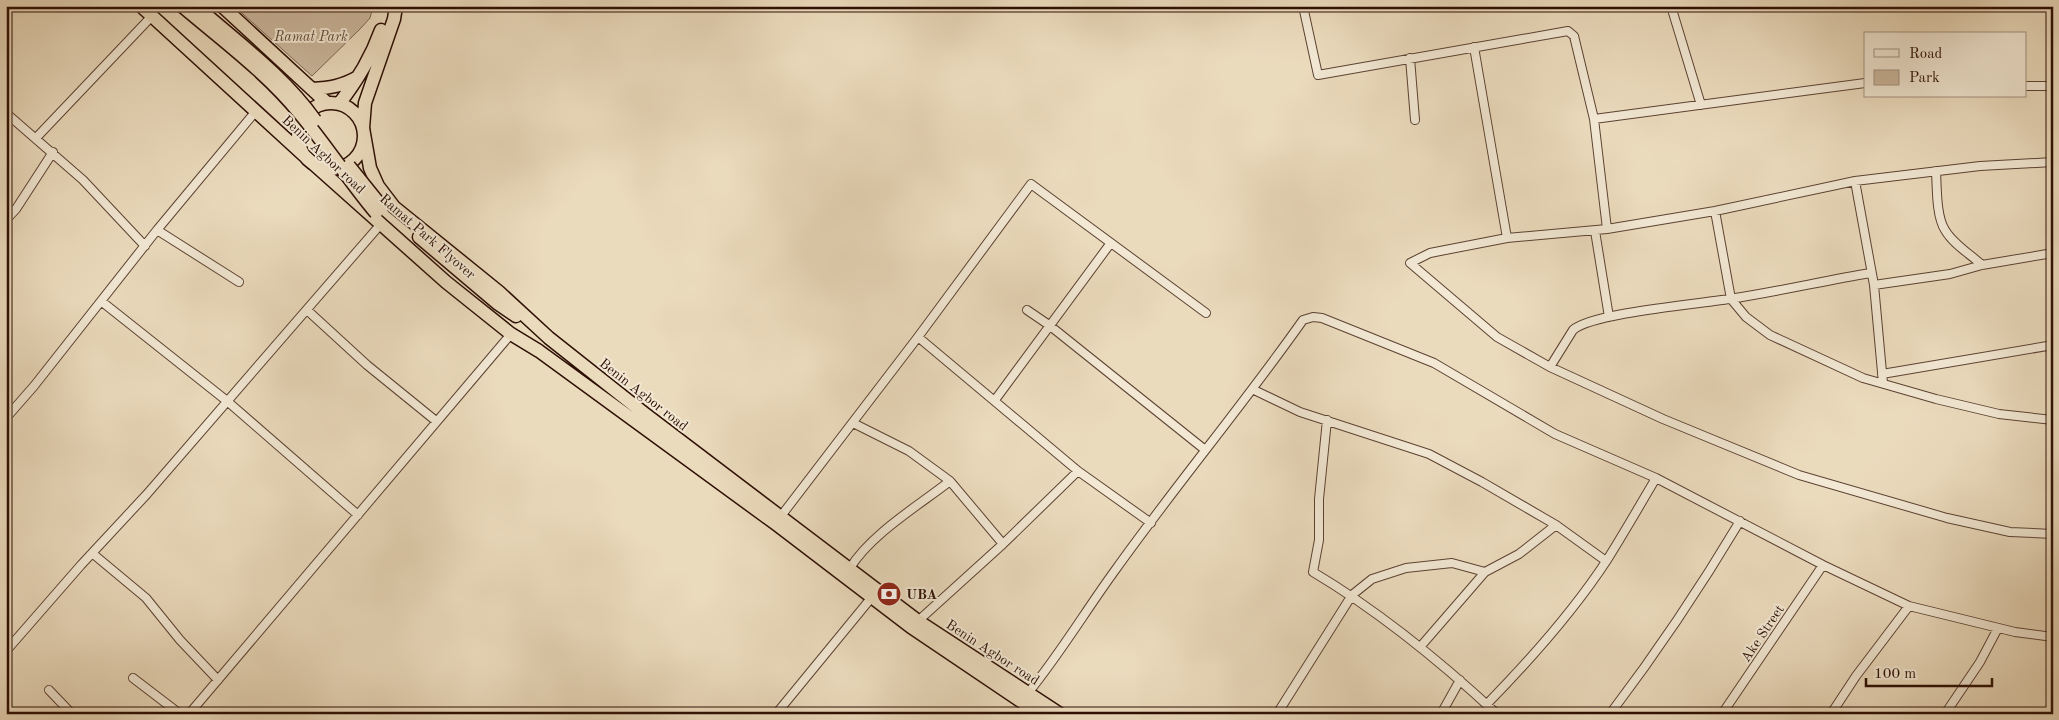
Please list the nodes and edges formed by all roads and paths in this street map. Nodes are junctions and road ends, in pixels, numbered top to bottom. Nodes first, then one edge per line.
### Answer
1 (141, 6) edge
2 (182, 6) edge
3 (196, 6) edge
4 (222, 6) edge
5 (388, 6) edge
6 (396, 6) edge
7 (1303, 6) edge
8 (1671, 6) edge
9 (152, 16) junction
10 (1474, 47) junction
11 (1410, 58) junction
12 (358, 77) junction
13 (1864, 83) edge
14 (2026, 86) edge
15 (2053, 86) edge
16 (312, 89) junction
17 (333, 104) junction
18 (1701, 105) junction
19 (256, 111) junction
20 (6, 113) edge
21 (1594, 119) junction
22 (1415, 120) dead end
23 (363, 128) junction
24 (36, 138) junction
25 (53, 152) junction
26 (308, 159) junction
27 (2053, 162) edge
28 (1936, 171) junction
29 (1855, 181) junction
30 (1715, 211) junction
31 (380, 215) junction
32 (6, 220) edge
33 (1607, 229) junction
34 (157, 230) junction
35 (1595, 231) junction
36 (1507, 238) junction
37 (1110, 244) junction
38 (145, 246) junction
39 (2053, 253) edge
40 (1982, 264) junction
41 (1870, 273) junction
42 (239, 282) dead end
43 (1874, 285) junction
44 (1731, 299) junction
45 (101, 301) junction
46 (307, 310) junction
47 (1027, 310) dead end
48 (1206, 313) dead end
49 (1609, 317) junction
50 (1049, 325) junction
51 (510, 334) junction
52 (918, 337) junction
53 (549, 338) junction
54 (2053, 344) edge
55 (539, 351) junction
56 (1550, 367) junction
57 (1882, 374) junction
58 (1883, 383) junction
59 (1254, 390) junction
60 (995, 400) junction
61 (227, 401) junction
62 (6, 418) edge
63 (1327, 420) junction
64 (2053, 420) edge
65 (436, 421) junction
66 (853, 422) junction
67 (1204, 449) junction
68 (1078, 471) junction
69 (1656, 478) junction
70 (950, 481) junction
71 (358, 515) junction
72 (779, 520) junction
73 (1740, 521) junction
74 (1151, 522) junction
75 (1556, 525) junction
76 (2053, 534) edge
77 (1003, 544) junction
78 (92, 553) junction
79 (1606, 561) junction
80 (1823, 565) junction
81 (850, 568) junction
82 (1485, 572) junction
83 (1352, 595) junction
84 (872, 597) junction
85 (1910, 606) junction
86 (918, 620) junction
87 (1998, 628) junction
88 (2053, 637) edge
89 (1421, 646) junction
90 (6, 652) edge
91 (133, 678) dead end
92 (218, 680) junction
93 (1460, 680) junction
94 (49, 690) dead end
95 (1028, 693) junction
96 (1487, 704) junction
97 (72, 714) edge
98 (180, 714) edge
99 (189, 714) edge
100 (776, 714) edge
101 (1040, 714) edge
102 (1060, 714) edge
103 (1277, 714) edge
104 (1441, 714) edge
105 (1497, 714) edge
106 (1610, 714) edge
107 (1722, 714) edge
108 (1831, 714) edge
109 (1945, 714) edge

1 - 9 highway, Benin Agbor road
2 - 31 highway, Ramat Park Flyover, bridge
3 - 31 highway, Ramat Park Flyover, bridge
4 - 16 highway
5 - 12 highway
6 - 23 highway, Benin Agbor road
7 - 11 street
8 - 18 street
9 - 19 highway, Benin Agbor road
9 - 24 street
10 - 11 street
10 - 21 street
10 - 36 street
11 - 22 street
12 - 16 highway
12 - 17 highway
13 - 18 street
14 - 15 street
16 - 17 highway
17 - 23 highway
17 - 26 highway
18 - 21 street
19 - 26 highway, Benin Agbor road
19 - 34 street
20 - 24 street
21 - 33 street
23 - 26 highway
23 - 53 highway, Benin Agbor road
24 - 25 street
25 - 32 street
25 - 38 street
26 - 31 highway, Benin Agbor road
27 - 28 street
28 - 29 street
28 - 40 street
29 - 30 street
29 - 41 street
30 - 33 street
30 - 44 street
31 - 46 street
31 - 51 highway, Benin Agbor road
31 - 53 highway, Ramat Park Flyover
31 - 55 highway, Ramat Park Flyover
33 - 35 street
34 - 38 street
34 - 42 street
35 - 36 street
35 - 49 street
36 - 56 street
37 - 48 street
37 - 50 street
37 - 52 street
38 - 45 street
39 - 40 street
40 - 43 street
41 - 43 street
41 - 44 street
43 - 57 street
44 - 49 street
44 - 58 street
45 - 61 street
45 - 62 street
46 - 61 street
46 - 65 street
47 - 50 street
49 - 56 street
50 - 60 street
50 - 67 street
51 - 55 highway, Benin Agbor road
51 - 65 street
52 - 60 street
52 - 66 street
53 - 72 highway, Benin Agbor road
54 - 57 street
55 - 72 highway, Benin Agbor road
56 - 76 street
57 - 58 street
58 - 64 street
59 - 63 street
59 - 67 street
59 - 69 street
60 - 68 street
61 - 71 street
61 - 78 street
63 - 75 street
63 - 83 street
65 - 71 street
66 - 70 street
66 - 72 street
67 - 74 street
68 - 74 street
68 - 77 street
69 - 73 street
69 - 79 street
70 - 77 street
70 - 81 street
71 - 92 street
72 - 81 highway, Benin Agbor road
72 - 84 highway, Benin Agbor road
73 - 80 street
73 - 106 street
74 - 95 street
75 - 79 street
75 - 82 street
77 - 86 street
78 - 90 street
78 - 92 street
79 - 96 street
80 - 85 street
80 - 107 street, Ake Street
81 - 86 highway, Benin Agbor road
82 - 83 street
82 - 89 street
83 - 89 street
83 - 103 street
84 - 100 street
84 - 101 highway, Benin Agbor road
85 - 87 street
85 - 108 street
86 - 95 highway, Benin Agbor road
87 - 88 street
87 - 109 street
89 - 93 street
91 - 98 street
92 - 99 street
93 - 96 street
93 - 104 street
94 - 97 street
95 - 102 highway, Benin Agbor road
96 - 105 street

